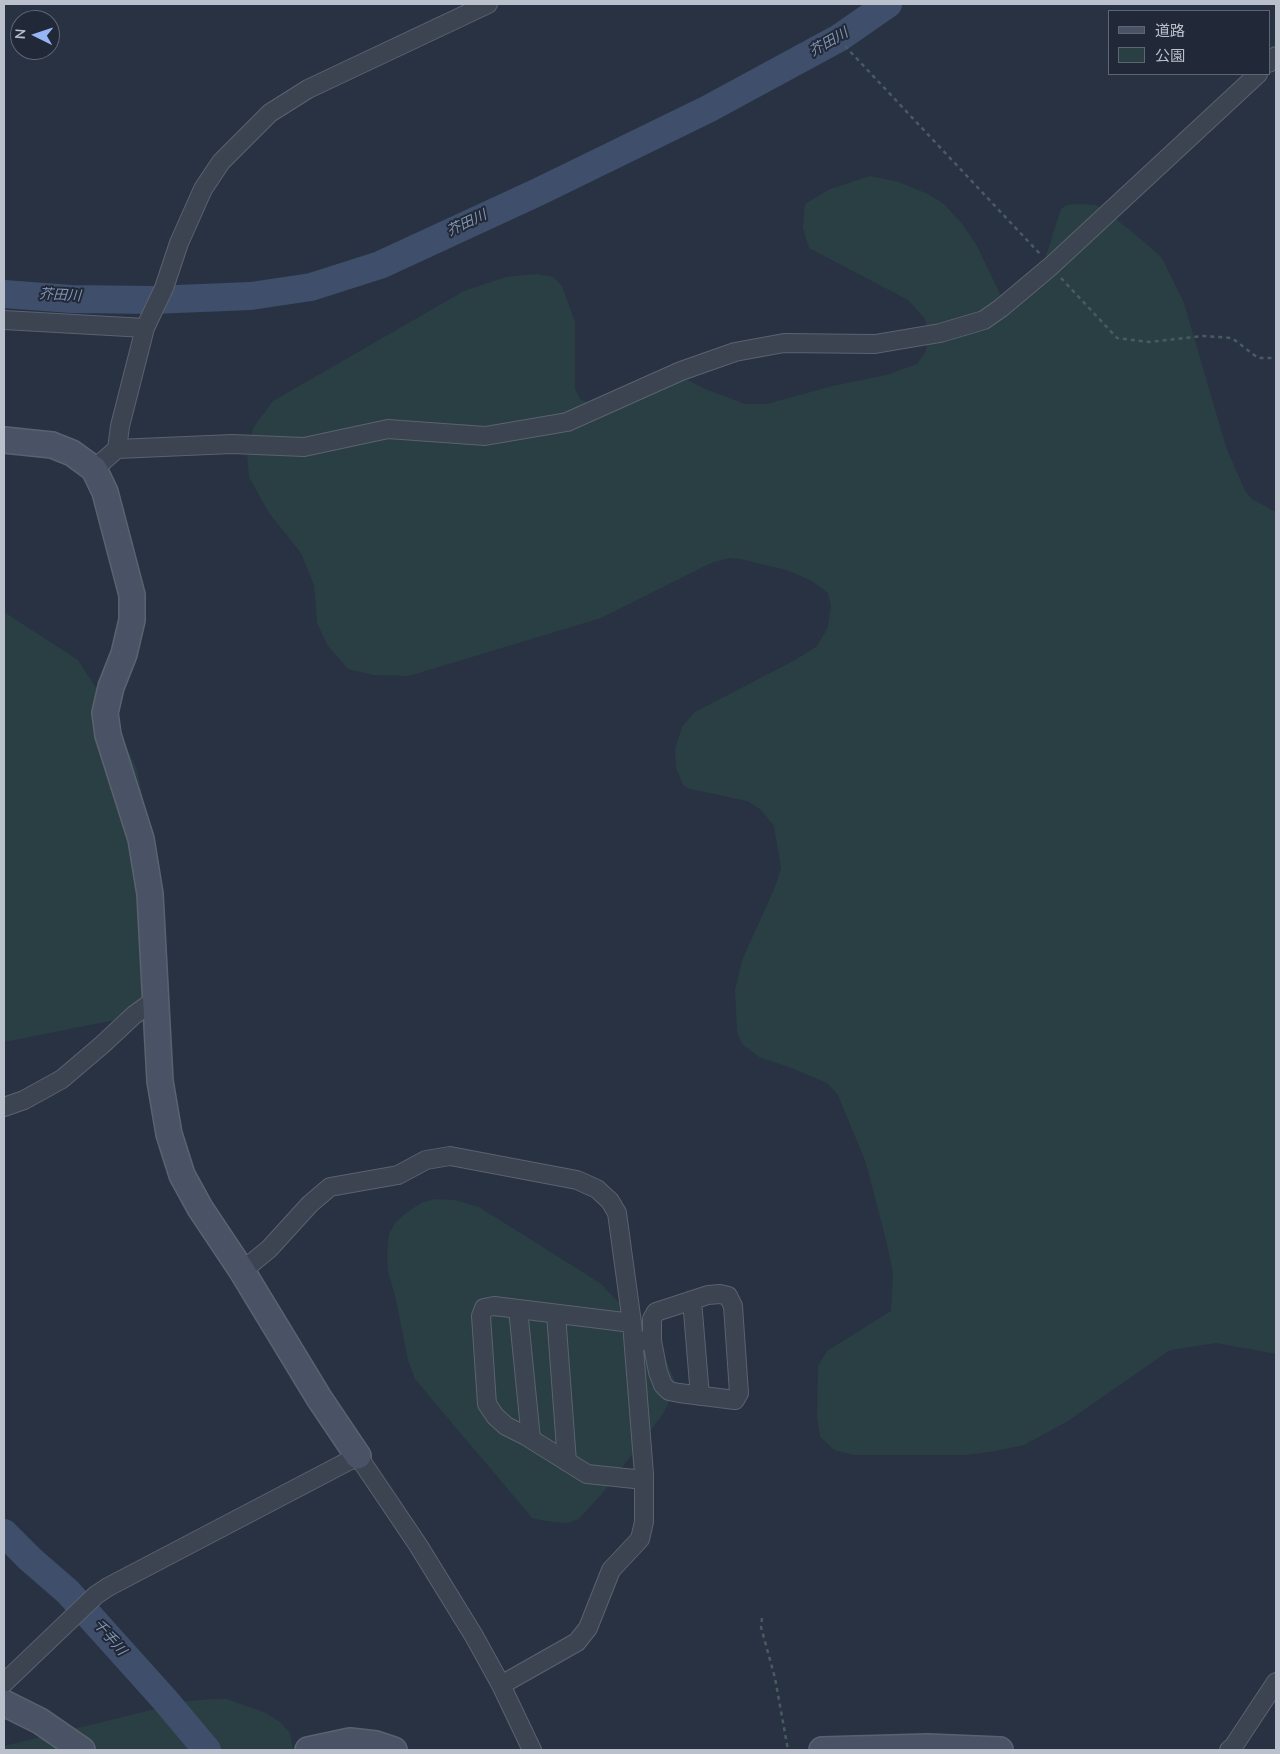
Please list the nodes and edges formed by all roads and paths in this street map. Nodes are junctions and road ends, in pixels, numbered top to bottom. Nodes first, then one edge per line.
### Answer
1 (488, 4) edge
2 (844, 46) dead end
3 (1257, 75) edge
4 (1051, 266) junction
5 (4, 320) edge
6 (145, 328) junction
7 (1276, 358) edge
8 (4, 440) edge
9 (117, 449) junction
10 (94, 469) junction
11 (156, 1000) junction
12 (4, 1107) edge
13 (242, 1271) junction
14 (692, 1300) junction
15 (518, 1309) junction
16 (556, 1314) junction
17 (633, 1331) junction
18 (652, 1341) junction
19 (700, 1396) junction
20 (531, 1439) junction
21 (358, 1456) junction
22 (568, 1462) junction
23 (644, 1480) junction
24 (762, 1618) dead end
25 (1276, 1682) edge
26 (4, 1683) edge
27 (501, 1685) junction
28 (4, 1703) edge
29 (82, 1750) edge
30 (308, 1750) edge
31 (394, 1750) edge
32 (532, 1750) edge
33 (788, 1750) edge
34 (822, 1750) edge
35 (1000, 1750) edge
36 (1229, 1750) edge

1 - 6 street
2 - 4 path
3 - 4 street
4 - 7 path
4 - 9 street
5 - 6 street
6 - 9 street
8 - 10 street
9 - 10 street
10 - 11 street
11 - 12 street
11 - 13 street
13 - 17 street
13 - 21 street
14 - 18 street
14 - 19 street
14 - 19 street
15 - 16 street
15 - 20 street
15 - 20 street
16 - 17 street
16 - 22 street
17 - 18 street
17 - 23 street
18 - 19 street
20 - 22 street
21 - 26 street
21 - 27 street
22 - 23 street
23 - 27 street
24 - 33 path
25 - 36 street
27 - 32 street
28 - 29 street
30 - 31 street
34 - 35 street

